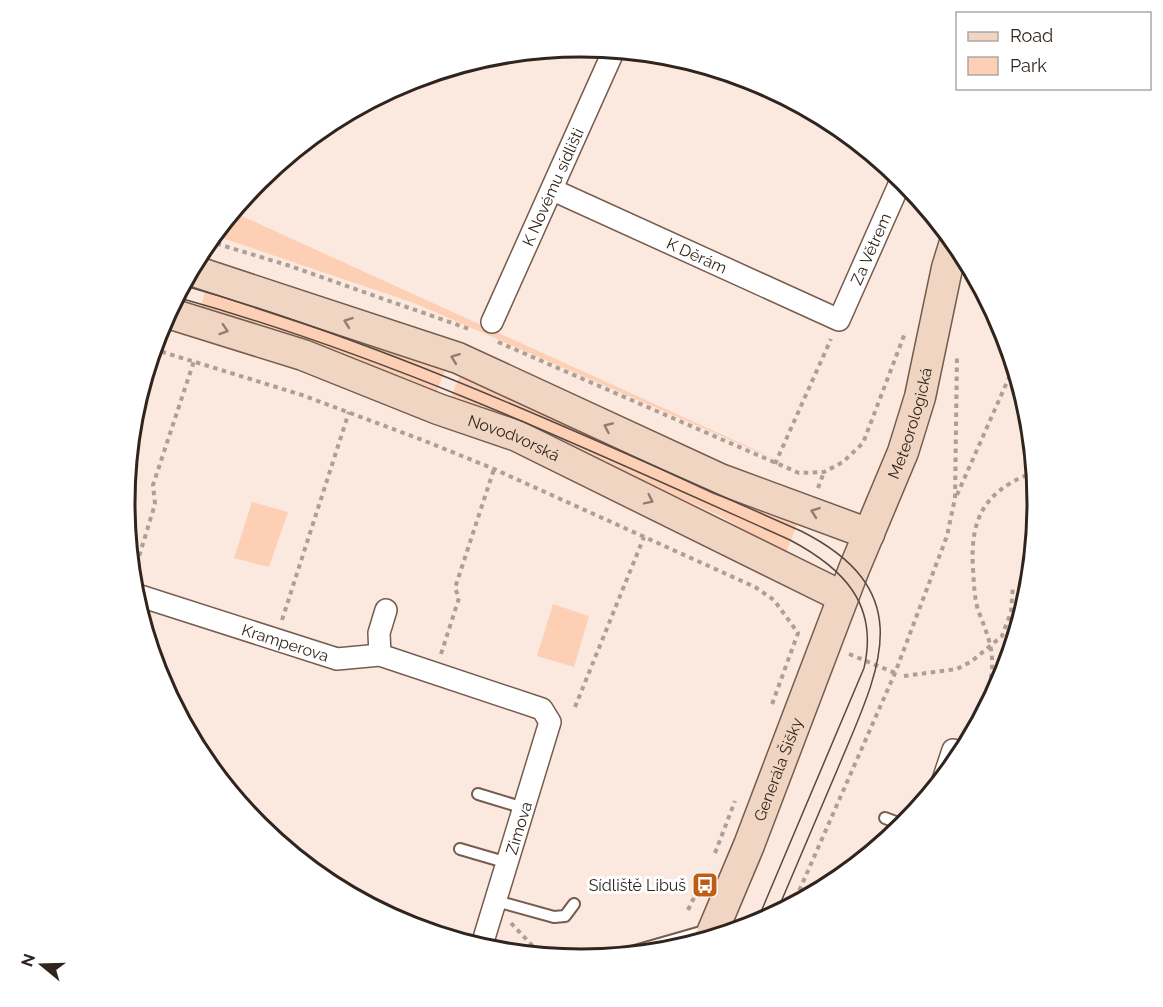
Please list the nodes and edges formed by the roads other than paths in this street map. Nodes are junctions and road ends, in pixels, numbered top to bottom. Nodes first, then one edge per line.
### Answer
1 (611, 58) edge
2 (897, 188) edge
3 (553, 190) junction
4 (952, 253) edge
5 (199, 273) edge
6 (177, 316) edge
7 (839, 320) joint
8 (489, 332) road end
9 (869, 534) junction
10 (843, 597) junction
11 (145, 598) edge
12 (386, 610) dead end
13 (380, 655) junction
14 (542, 709) joint
15 (953, 750) dead end
16 (952, 754) edge
17 (478, 794) dead end
18 (524, 808) junction
19 (885, 818) dead end
20 (894, 822) edge
21 (460, 849) dead end
22 (508, 864) junction
23 (496, 901) junction
24 (574, 903) dead end
25 (713, 930) edge
26 (484, 939) edge

1 - 3 street, K Novému sídlišti
2 - 7 street, Za Větrem
3 - 7 street, K Děrám
3 - 8 street, K Novému sídlišti
4 - 9 main road, Meteorologická
9 -> 5 main road
6 -> 10 main road, Novodvorská
9 - 10 main road, Meteorologická
10 - 25 main road, Generála Šišky
11 - 13 street, Kramperova
12 - 13 street
13 - 14 street, Kramperova
14 - 18 street, Zimova
15 - 16 street
17 - 18 lane
18 - 22 street, Zimova
19 - 20 lane
21 - 22 lane
22 - 23 street, Zimova
23 - 24 lane
23 - 26 street, Zimova

